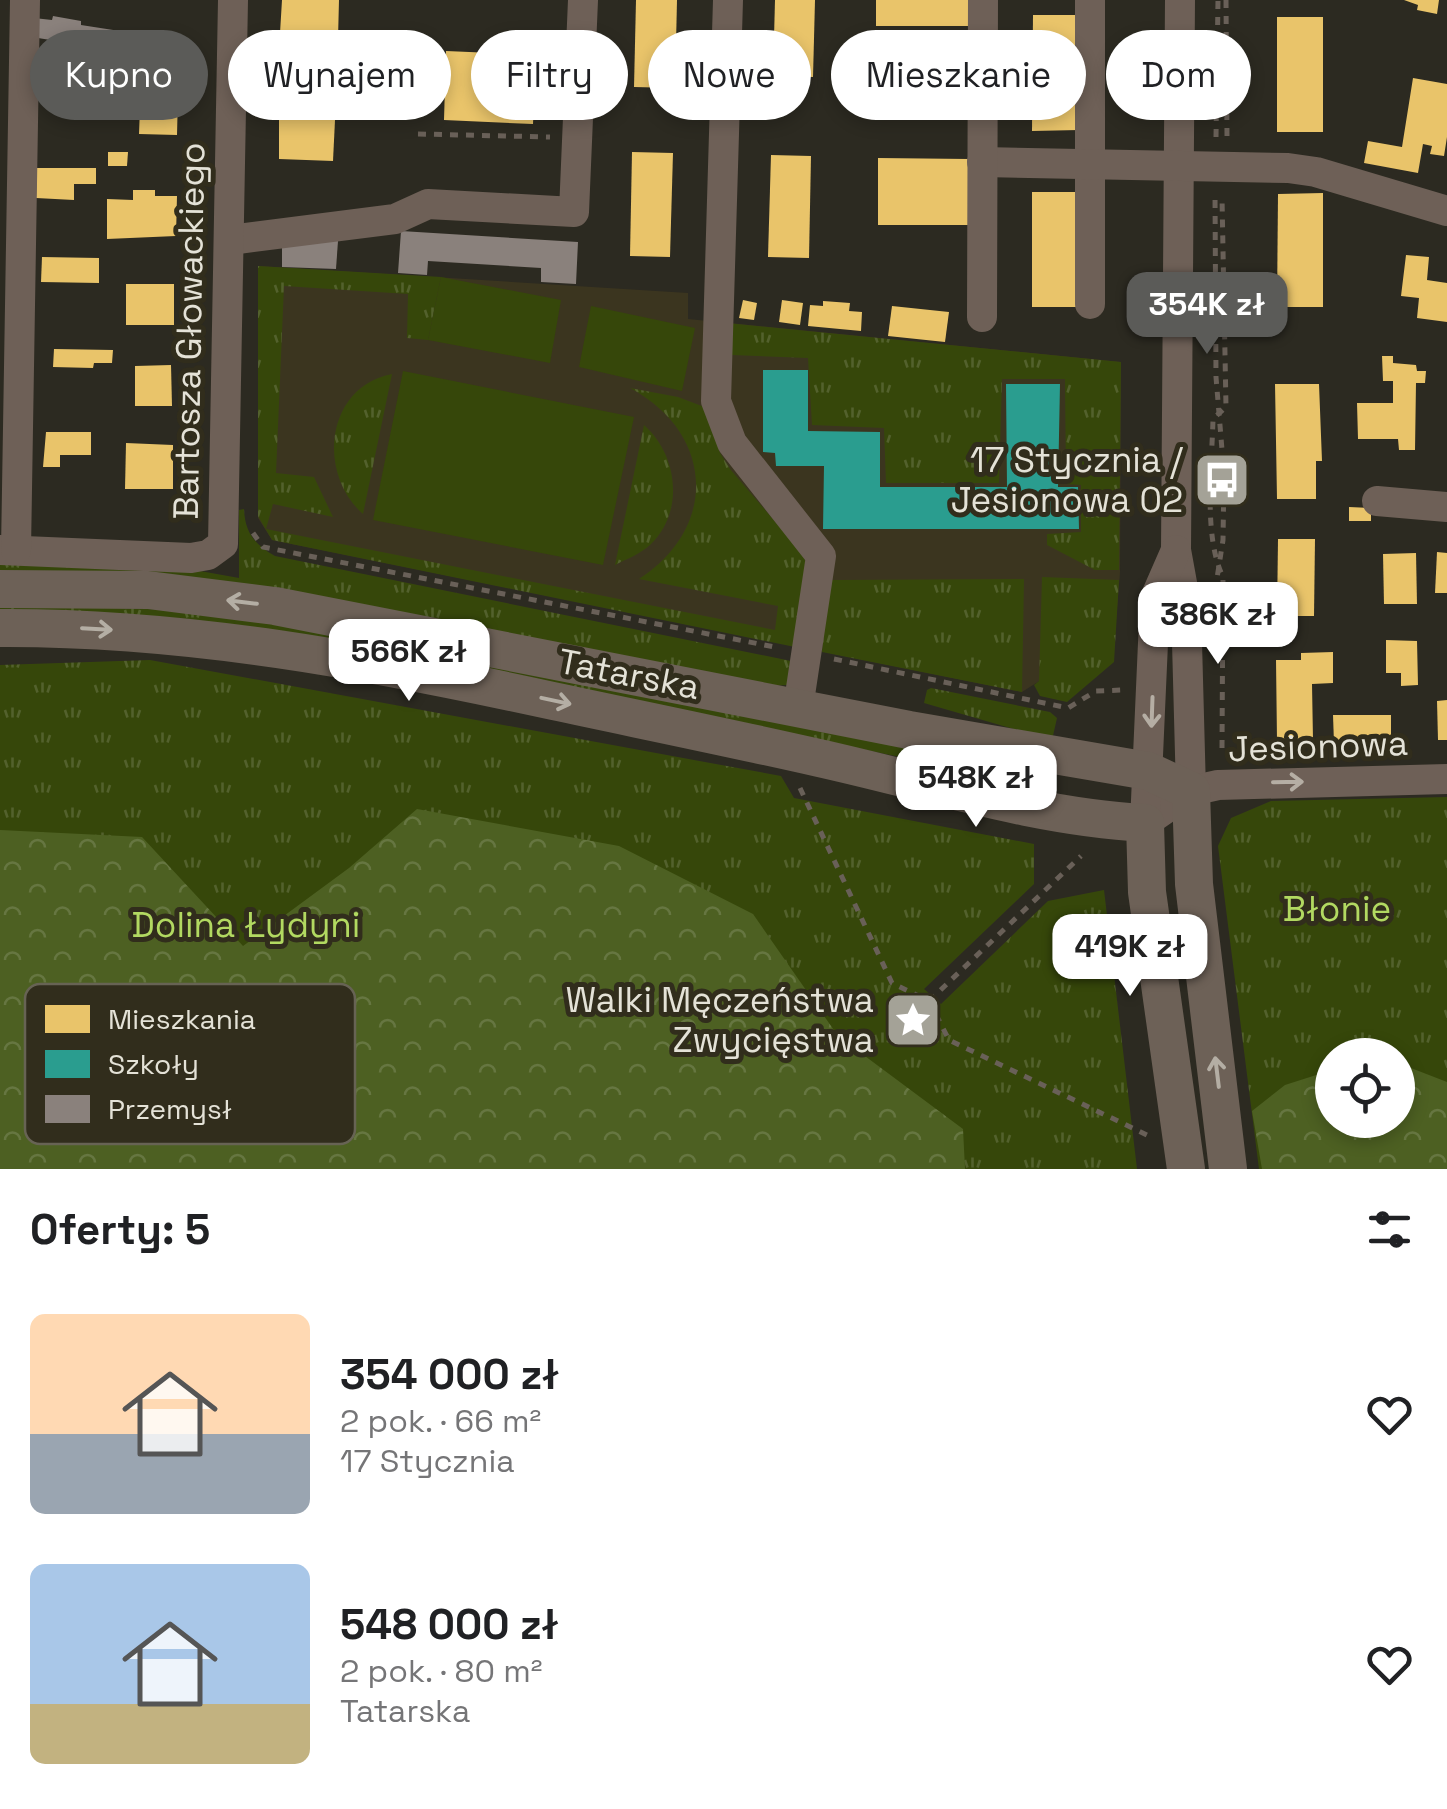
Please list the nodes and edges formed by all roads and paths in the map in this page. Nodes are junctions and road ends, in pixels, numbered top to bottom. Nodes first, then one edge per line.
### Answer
1 (25, 0) edge
2 (232, 0) edge
3 (584, 0) edge
4 (728, 0) edge
5 (984, 0) edge
6 (1090, 0) edge
7 (1180, 0) edge
8 (1218, 0) edge
9 (1226, 0) edge
10 (418, 134) dead end
11 (577, 138) junction
12 (982, 162) junction
13 (1090, 163) junction
14 (1177, 164) junction
15 (1221, 166) junction
16 (1447, 211) edge
17 (230, 240) junction
18 (1090, 304) dead end
19 (982, 317) dead end
20 (1221, 413) junction
21 (1377, 502) dead end
22 (1447, 507) edge
23 (251, 531) dead end
24 (8, 550) edge
25 (1176, 550) junction
26 (1218, 567) junction
27 (0, 588) edge
28 (0, 628) edge
29 (806, 653) junction
30 (1110, 690) dead end
31 (798, 708) junction
32 (1217, 756) dead end
33 (1148, 771) junction
34 (1447, 779) edge
35 (799, 785) dead end
36 (1191, 792) junction
37 (1145, 823) junction
38 (1081, 856) dead end
39 (929, 1001) junction
40 (1147, 1135) dead end
41 (1186, 1169) edge
42 (1228, 1169) edge

1 - 24 street
2 - 17 street, Bartosza Głowackiego
3 - 11 street
4 - 29 street
5 - 12 street
6 - 13 street
7 - 14 street
8 - 15 path
9 - 15 path
10 - 11 path
11 - 17 street
12 - 13 street
12 - 19 street
13 - 14 street
13 - 18 street
14 - 15 street
14 - 25 street
15 - 16 street
15 - 20 path
15 - 20 path
17 - 24 street, Bartosza Głowackiego
20 - 26 path
20 - 26 path
21 - 22 street
23 - 29 path
25 -> 33 street
25 - 36 street
26 - 32 path
31 -> 27 main road, Tatarska
28 -> 37 main road, Tatarska
29 - 30 path
29 - 31 street
31 - 33 main road, Tatarska
33 - 36 main road, Tatarska
33 - 37 street
36 -> 34 street, Jesionowa
35 - 39 path
36 - 37 street
42 -> 36 main road
37 - 41 main road
38 - 39 path
39 - 40 path

